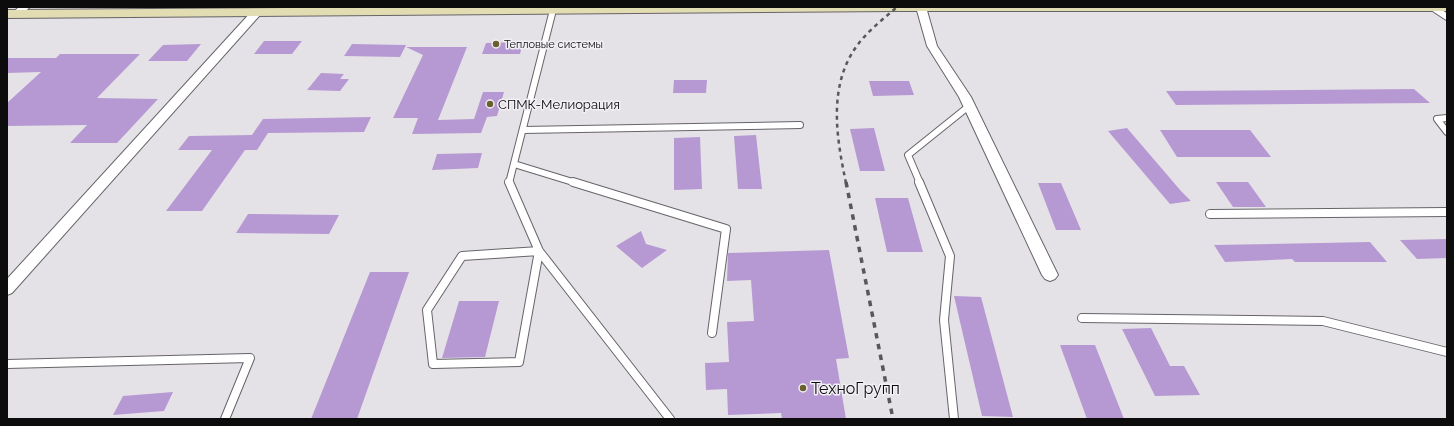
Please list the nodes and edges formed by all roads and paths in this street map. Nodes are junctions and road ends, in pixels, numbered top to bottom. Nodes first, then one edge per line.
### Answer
1 (922, 7) edge
2 (962, 7) edge
3 (1432, 7) edge
4 (1447, 7) edge
5 (553, 10) junction
6 (16, 11) edge
7 (256, 13) junction
8 (1447, 18) edge
9 (969, 106) junction
10 (1447, 118) edge
11 (800, 125) dead end
12 (523, 130) junction
13 (1447, 132) edge
14 (514, 164) junction
15 (1447, 212) edge
16 (1210, 214) dead end
17 (539, 251) junction
18 (1050, 275) dead end
19 (7, 289) edge
20 (1082, 318) dead end
21 (712, 333) dead end
22 (1447, 352) edge
23 (7, 364) edge
24 (225, 419) edge
25 (670, 419) edge
26 (954, 419) edge

1 - 2 street
1 - 5 street
1 - 9 street
2 - 3 street
3 - 4 street
3 - 8 lane
5 - 7 street
5 - 12 lane
6 - 7 street
7 - 19 street
9 - 18 street
9 - 26 lane
10 - 13 lane
11 - 12 lane
12 - 14 lane
14 - 17 lane
14 - 21 lane
15 - 16 lane
17 - 17 lane
17 - 25 lane
20 - 22 lane
23 - 24 lane

